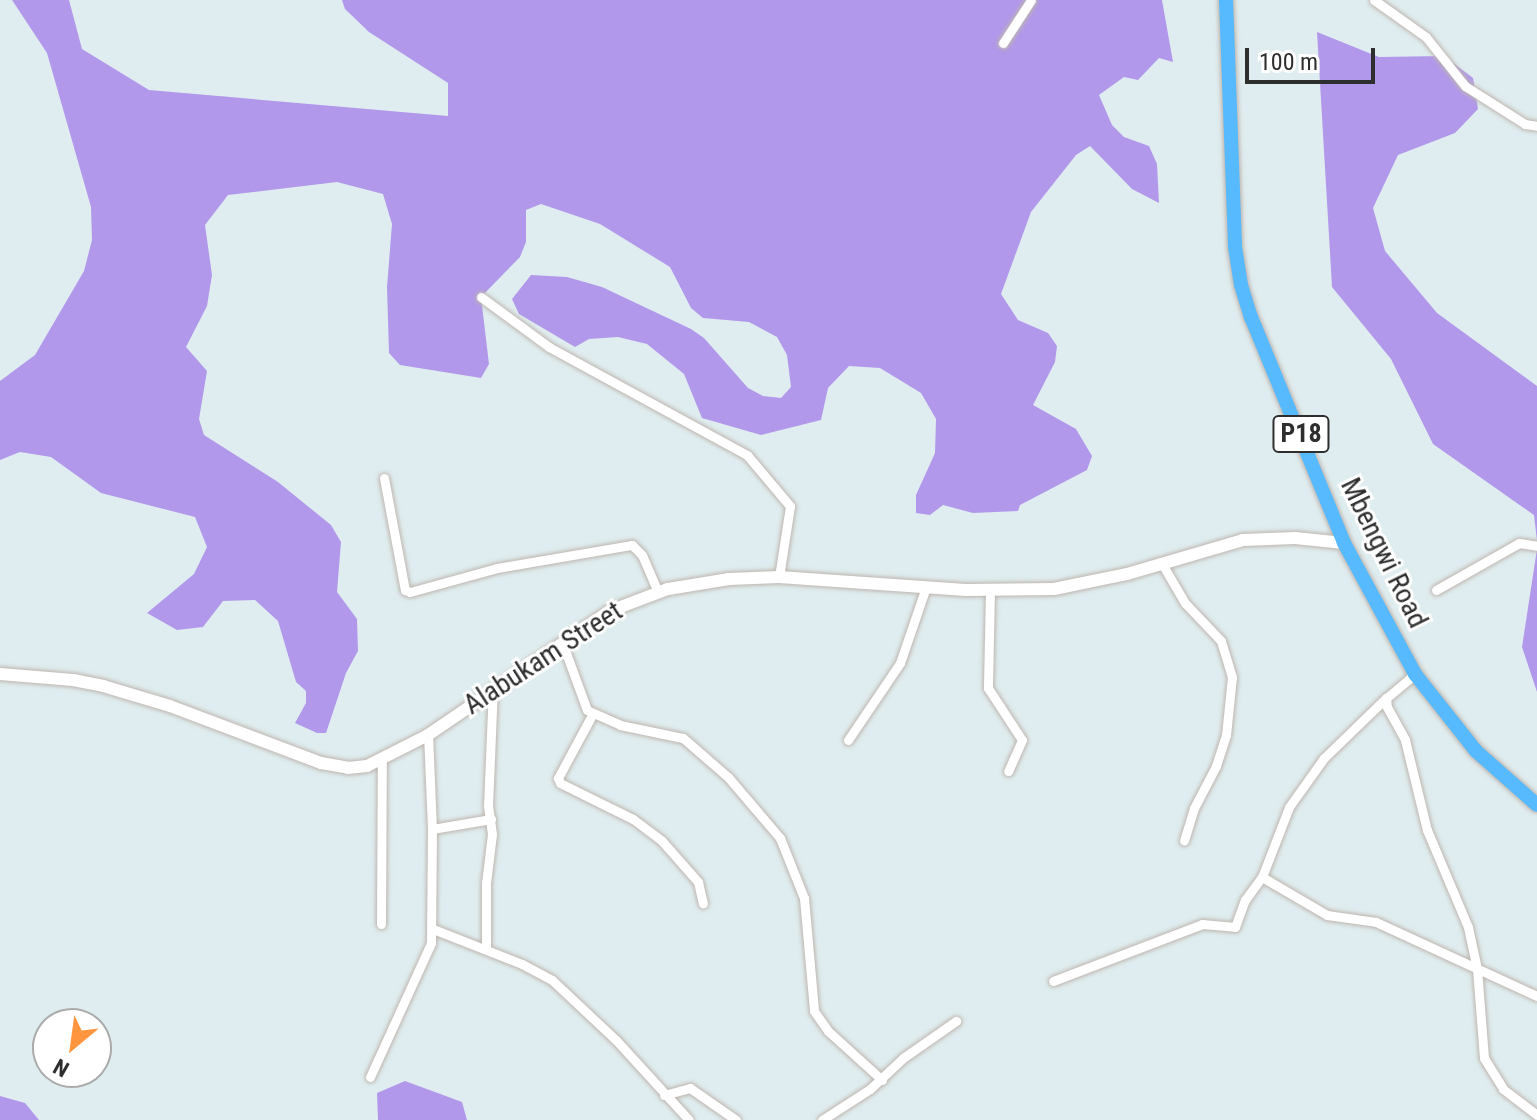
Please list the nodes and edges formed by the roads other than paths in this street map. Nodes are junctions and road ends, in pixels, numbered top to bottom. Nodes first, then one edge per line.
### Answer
1 (1031, 0) edge
2 (1226, 0) edge
3 (1374, 0) edge
4 (1003, 43) dead end
5 (1537, 126) edge
6 (481, 297) dead end
7 (384, 478) dead end
8 (1344, 543) junction
9 (1537, 546) edge
10 (1161, 562) junction
11 (779, 577) junction
12 (926, 587) junction
13 (990, 590) junction
14 (1436, 590) dead end
15 (658, 592) junction
16 (562, 642) junction
17 (0, 674) edge
18 (1415, 674) junction
19 (493, 689) junction
20 (1386, 698) junction
21 (592, 715) junction
22 (428, 735) junction
23 (848, 740) dead end
24 (382, 760) junction
25 (1008, 771) dead end
26 (1537, 805) edge
27 (491, 819) junction
28 (432, 829) junction
29 (1184, 840) dead end
30 (1262, 877) junction
31 (703, 903) dead end
32 (381, 924) dead end
33 (433, 929) junction
34 (486, 949) junction
35 (1477, 969) junction
36 (1053, 981) dead end
37 (1536, 995) edge
38 (956, 1021) dead end
39 (370, 1077) dead end
40 (882, 1080) junction
41 (664, 1095) junction
42 (1537, 1115) edge
43 (689, 1120) edge
44 (736, 1120) edge
45 (822, 1120) edge

1 - 4 street
2 - 8 main road, Mbengwi Road / P18
3 - 5 street
6 - 11 street
7 - 15 street
8 - 10 street, Alabukam Street
8 - 18 main road, Mbengwi Road / P18
9 - 14 street
10 - 13 street, Alabukam Street
10 - 29 street
11 - 12 street, Alabukam Street
11 - 15 street, Alabukam Street
12 - 13 street, Alabukam Street
12 - 23 street
13 - 25 street
15 - 16 street, Alabukam Street
16 - 19 street, Alabukam Street
16 - 21 street
17 - 24 street, Alabukam Street
18 - 20 street
18 - 26 main road, Mbengwi Road / P18
19 - 22 street, Alabukam Street
19 - 27 street
20 - 30 street
20 - 35 street
21 - 31 street
21 - 40 street
22 - 24 street, Alabukam Street
22 - 28 street
24 - 32 street
27 - 28 street
27 - 34 street
28 - 33 street
30 - 35 street
30 - 36 street
33 - 34 street
33 - 39 street
34 - 41 street
35 - 37 street
35 - 42 street
38 - 40 street
40 - 45 street
41 - 43 street
41 - 44 street

